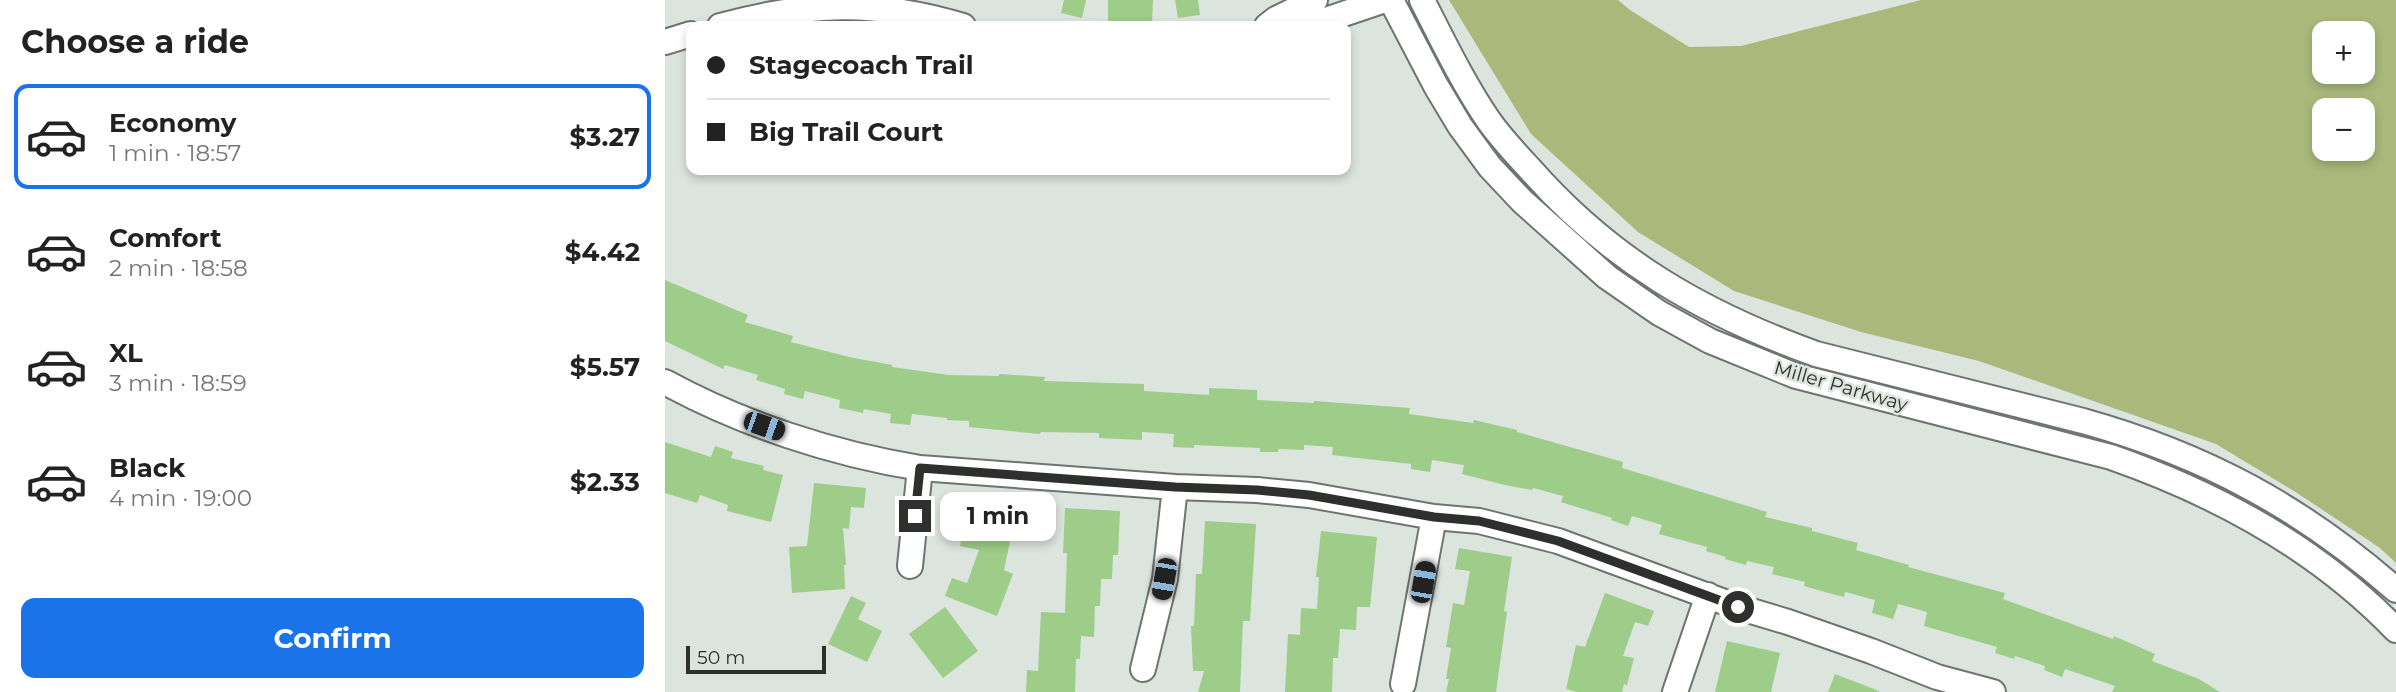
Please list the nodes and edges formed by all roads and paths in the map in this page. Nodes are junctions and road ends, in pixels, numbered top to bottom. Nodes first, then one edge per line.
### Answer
1 (1315, 0) edge
2 (1385, 0) edge
3 (1391, 0) edge
4 (1422, 0) edge
5 (792, 5) edge
6 (738, 21) edge
7 (947, 21) edge
8 (1274, 21) edge
9 (1323, 21) edge
10 (686, 36) edge
11 (665, 42) edge
12 (665, 382) edge
13 (920, 468) junction
14 (1175, 487) junction
15 (1434, 517) junction
16 (910, 566) dead end
17 (2396, 590) edge
18 (1708, 594) junction
19 (2396, 630) edge
20 (1143, 669) dead end
21 (1403, 684) dead end
22 (1934, 685) edge
23 (1675, 692) edge
24 (1993, 692) edge

1 - 8 street
2 - 9 street
3 - 19 street, Miller Parkway
4 - 17 street, Miller Parkway
5 - 6 street
5 - 7 street
10 - 11 street
12 - 13 street
13 - 14 street
13 - 16 street
14 - 15 street
14 - 20 street
15 - 18 street
15 - 21 street
18 - 22 street
18 - 23 street
22 - 24 street

